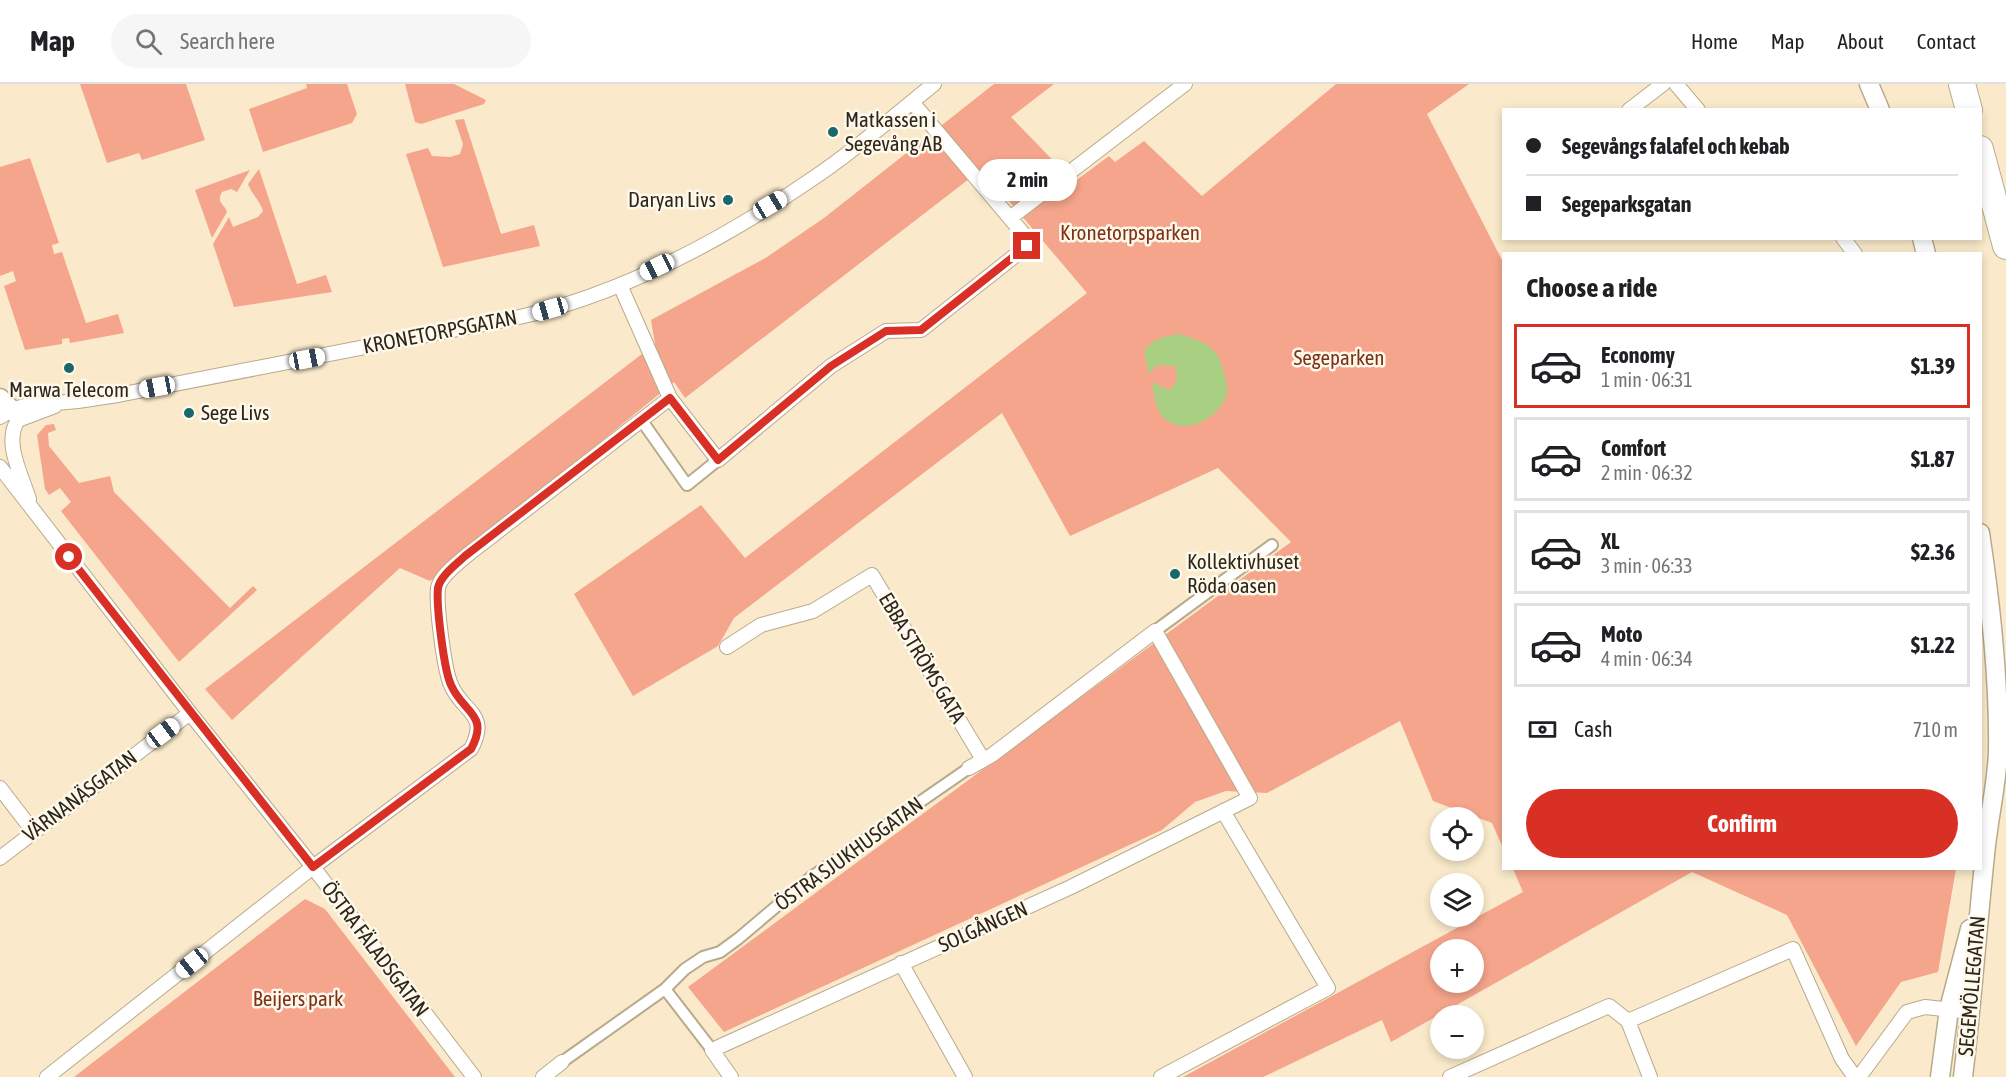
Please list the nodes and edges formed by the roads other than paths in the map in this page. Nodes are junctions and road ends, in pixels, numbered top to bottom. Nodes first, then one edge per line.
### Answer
1 (934, 84) edge
2 (1185, 84) edge
3 (1663, 84) edge
4 (1676, 84) edge
5 (1869, 84) edge
6 (1962, 84) edge
7 (912, 102) junction
8 (1632, 108) edge
9 (1696, 108) edge
10 (1879, 108) edge
11 (1969, 108) edge
12 (1982, 156) edge
13 (1010, 218) junction
14 (2006, 246) edge
15 (620, 285) junction
16 (670, 398) junction
17 (7, 411) edge
18 (642, 421) junction
19 (6, 445) edge
20 (718, 460) junction
21 (0, 467) edge
22 (32, 509) junction
23 (1272, 545) dead end
24 (1982, 559) edge
25 (1985, 598) edge
26 (1155, 631) junction
27 (727, 647) dead end
28 (190, 713) junction
29 (982, 758) junction
30 (969, 768) joint
31 (0, 788) edge
32 (1223, 811) junction
33 (33, 831) junction
34 (0, 858) edge
35 (313, 867) junction
36 (1980, 896) junction
37 (901, 963) junction
38 (665, 989) junction
39 (1949, 1009) junction
40 (1971, 1012) junction
41 (1628, 1021) junction
42 (712, 1050) junction
43 (562, 1062) joint
44 (47, 1077) edge
45 (474, 1077) edge
46 (543, 1077) edge
47 (731, 1077) edge
48 (965, 1077) edge
49 (1161, 1077) edge
50 (1450, 1077) edge
51 (1650, 1077) edge
52 (1857, 1077) edge
53 (1940, 1077) edge
54 (1963, 1077) edge

1 - 7 street, KRONETORPSGATAN
2 - 13 street
3 - 8 street
4 - 9 street
5 - 10 street
6 - 11 highway
7 - 13 street
7 - 15 street, KRONETORPSGATAN
12 - 14 highway
13 - 20 street
15 - 16 street
15 - 17 street, KRONETORPSGATAN
16 - 18 street
16 - 20 street
17 - 19 street, ÖSTRA FÄLADSGATAN
18 - 20 street
18 - 35 street
19 - 22 street, ÖSTRA FÄLADSGATAN
21 - 22 street, ÖSTRA FÄLADSGATAN
22 - 28 street, ÖSTRA FÄLADSGATAN
23 - 26 street
24 - 25 street, SEGEMÖLLEGATAN
25 - 36 street, SEGEMÖLLEGATAN
26 - 29 street, ÖSTRA SJUKHUSGATAN
26 - 32 street, SOLGÅNGEN
27 - 29 street, EBBA STRÖMS GATA
28 - 33 street, VÄRNANÄSGATAN
28 - 35 street, ÖSTRA FÄLADSGATAN
29 - 30 street, ÖSTRA SJUKHUSGATAN
30 - 38 street, ÖSTRA SJUKHUSGATAN
31 - 33 street
32 - 37 street, SOLGÅNGEN
32 - 49 street
33 - 34 street, VÄRNANÄSGATAN
35 - 44 street
35 - 45 street, ÖSTRA FÄLADSGATAN
36 - 39 street, SEGEMÖLLEGATAN
36 - 40 street, SEGEMÖLLEGATAN
37 - 42 street, SOLGÅNGEN
37 - 48 street
38 - 42 street
38 - 43 street, ÖSTRA SJUKHUSGATAN
39 - 40 street
39 - 52 street
39 - 53 street, SEGEMÖLLEGATAN
40 - 54 street, SEGEMÖLLEGATAN
41 - 50 street
41 - 51 street
41 - 52 street
42 - 47 street
43 - 46 street, ÖSTRA SJUKHUSGATAN

